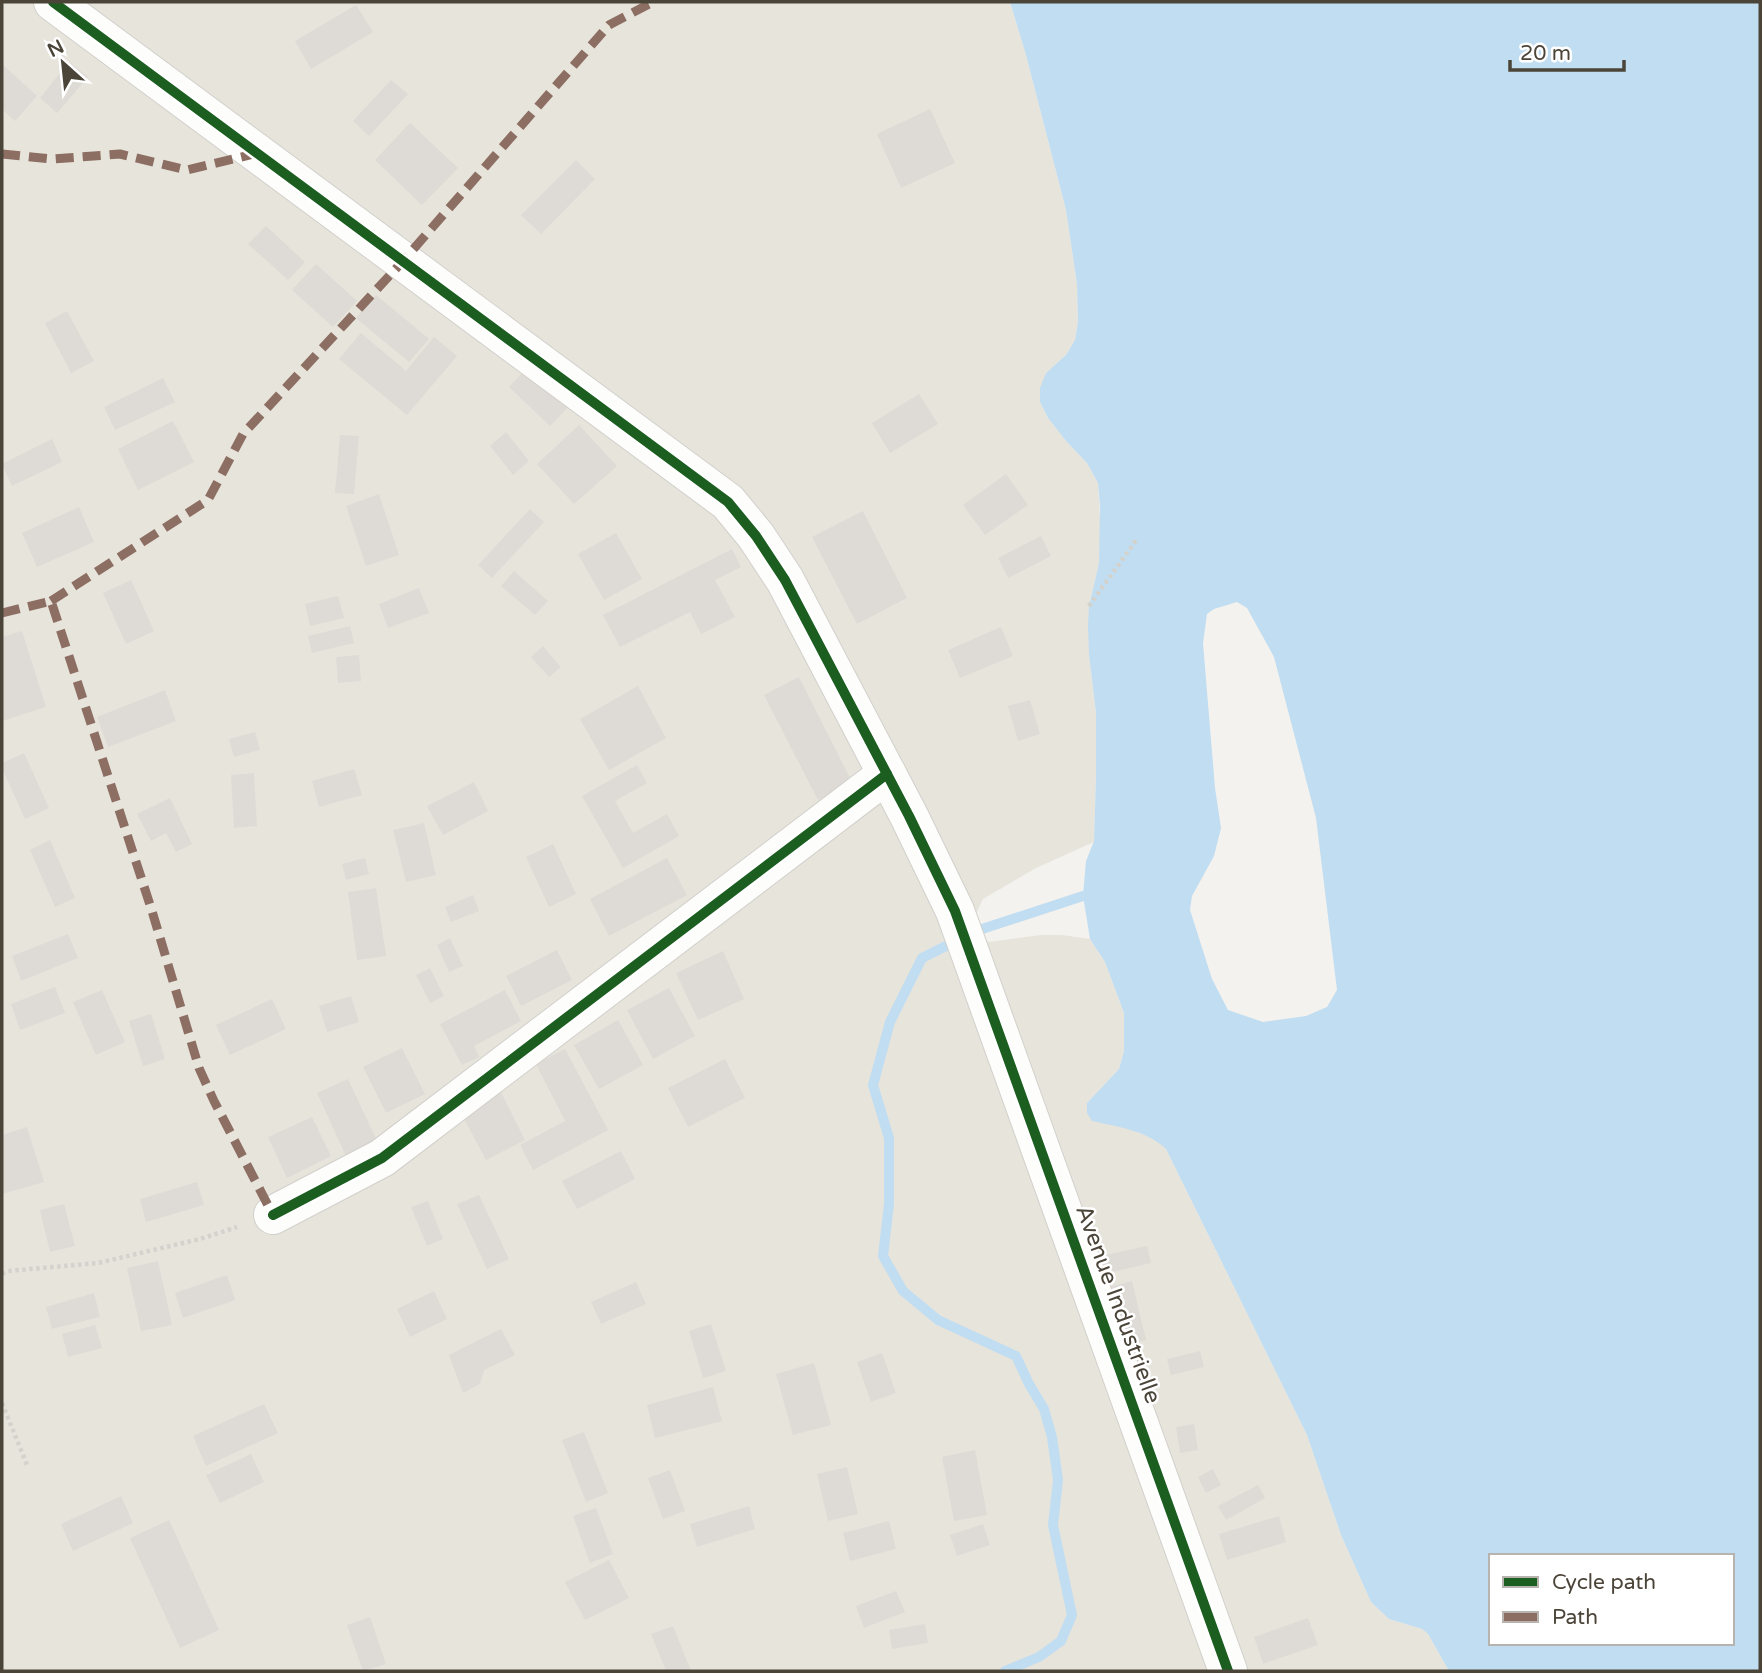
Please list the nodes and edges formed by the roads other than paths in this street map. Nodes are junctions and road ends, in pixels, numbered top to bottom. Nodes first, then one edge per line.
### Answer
1 (53, 2) edge
2 (887, 774) junction
3 (273, 1215) road end
4 (1228, 1671) edge

1 - 2 street, Avenue Industrielle
2 - 3 street
2 - 4 street, Avenue Industrielle

